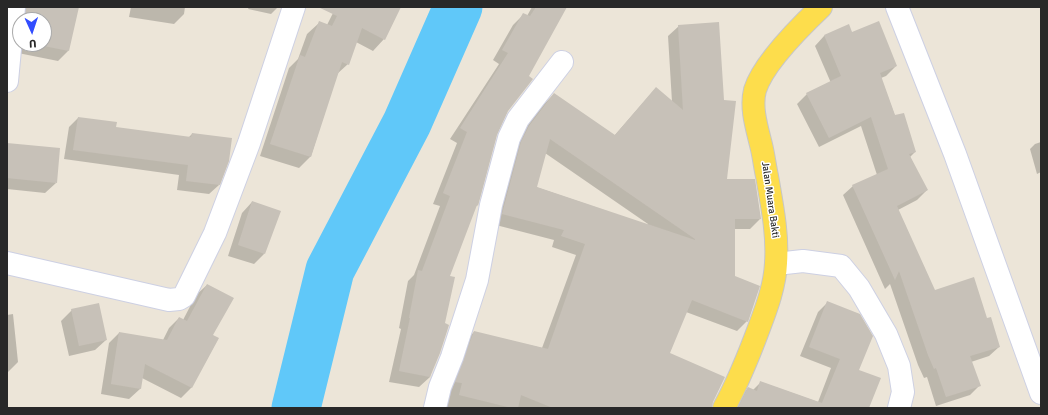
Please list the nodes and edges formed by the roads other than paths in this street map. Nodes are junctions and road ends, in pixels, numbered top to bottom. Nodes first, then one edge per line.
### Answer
1 (14, 7) edge
2 (294, 7) edge
3 (820, 7) edge
4 (897, 7) edge
5 (562, 62) dead end
6 (7, 81) edge
7 (7, 263) edge
8 (776, 264) junction
9 (1041, 392) edge
10 (435, 408) edge
11 (724, 408) edge
12 (899, 408) edge

1 - 6 street
2 - 7 street
3 - 8 main road, Jalan Muara Bakti
4 - 9 street
5 - 10 street
8 - 11 main road, Jalan Muara Bakti
8 - 12 street

